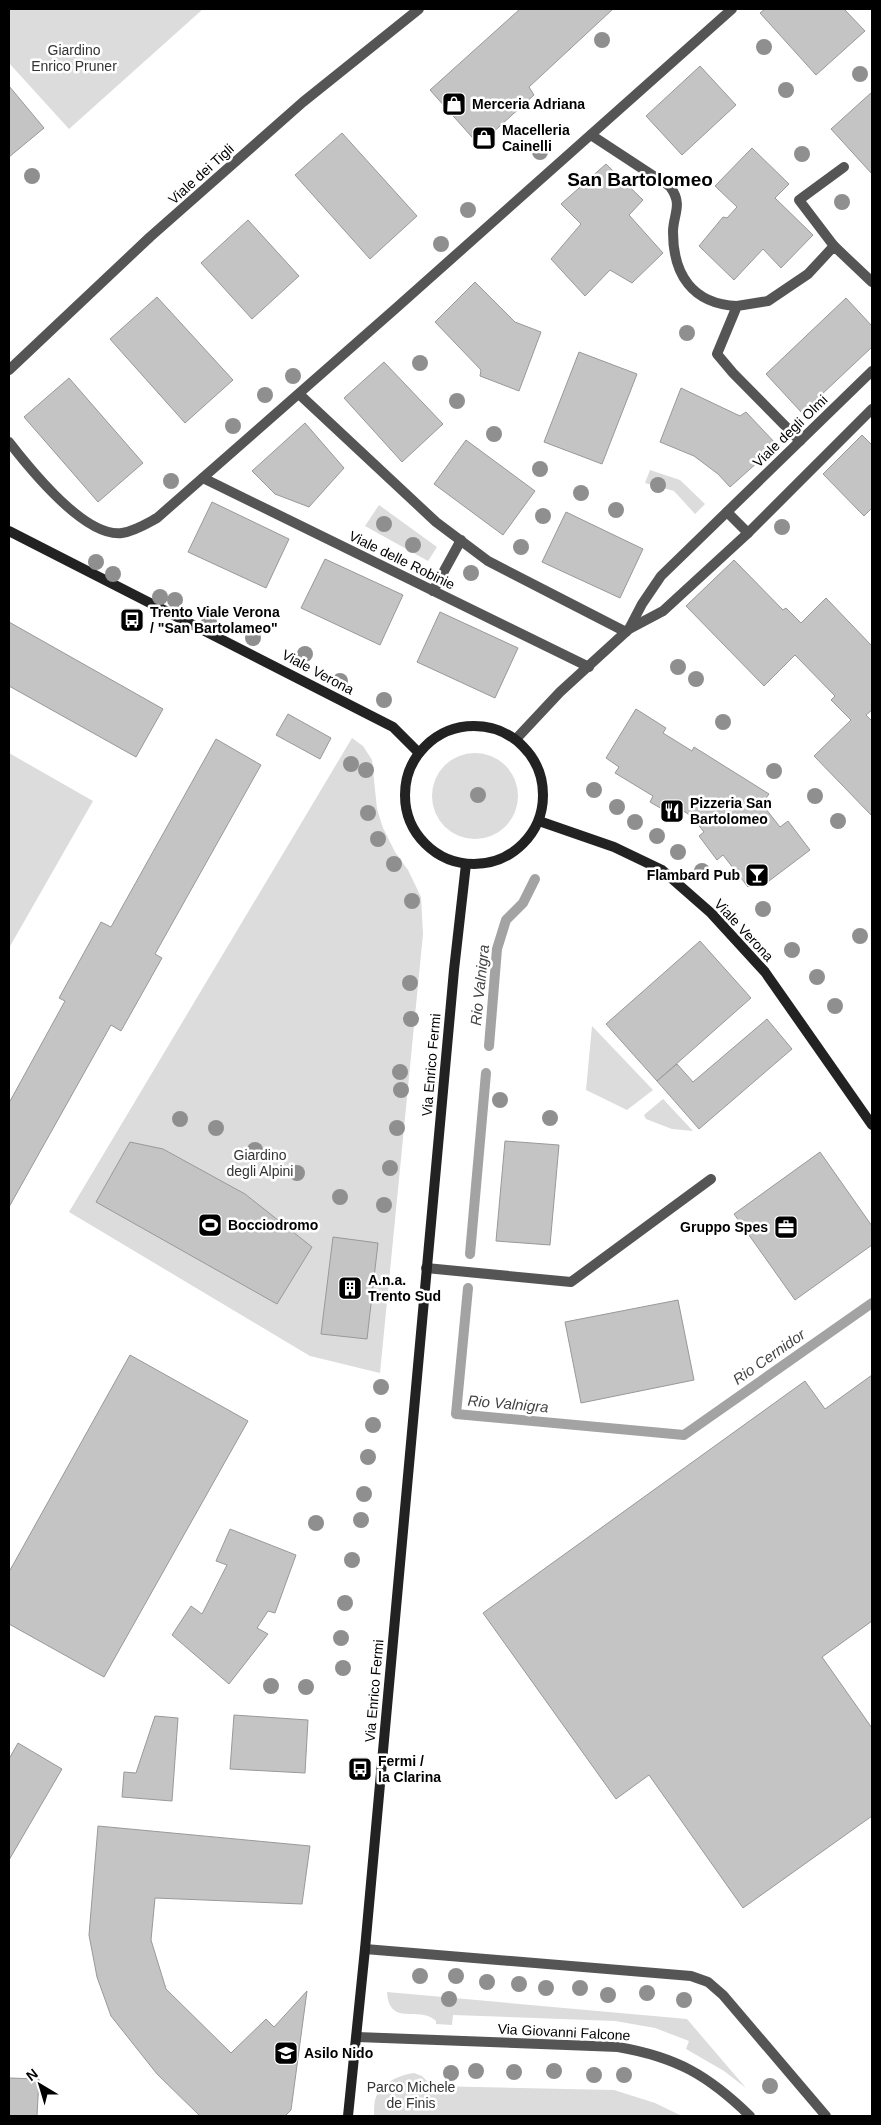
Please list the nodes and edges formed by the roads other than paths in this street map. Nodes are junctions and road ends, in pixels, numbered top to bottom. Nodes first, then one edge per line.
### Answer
1 (419, 9) edge
2 (732, 9) edge
3 (592, 135) junction
4 (844, 167) dead end
5 (834, 246) junction
6 (872, 282) edge
7 (737, 306) junction
8 (9, 370) edge
9 (872, 371) edge
10 (299, 394) junction
11 (872, 409) edge
12 (800, 441) junction
13 (9, 442) edge
14 (202, 478) junction
15 (726, 512) junction
16 (9, 531) edge
17 (748, 533) junction
18 (461, 540) junction
19 (433, 591) junction
20 (627, 630) junction
21 (589, 667) junction
22 (516, 739) junction
23 (419, 753) junction
24 (539, 821) junction
25 (466, 864) junction
26 (872, 1125) edge
27 (711, 1179) dead end
28 (426, 1268) junction
29 (365, 1949) junction
30 (357, 2037) junction
31 (348, 2116) edge
32 (750, 2116) edge
33 (826, 2116) edge

1 - 8 street, Viale dei Tigli
2 - 3 street
3 - 7 street
3 - 10 street
4 - 5 street
5 - 6 street
5 - 7 street
7 - 12 street
9 - 12 street, Viale degli Olmi
10 - 14 street
10 - 18 street
11 - 17 street, Viale degli Olmi
12 - 15 street, Viale degli Olmi
13 - 14 street
14 - 19 street, Viale delle Robinie
15 - 17 street
15 - 20 street, Viale degli Olmi
16 - 23 main road, Viale Verona
17 - 20 street, Viale degli Olmi
18 - 19 street
18 - 20 street
19 - 21 street, Viale delle Robinie
20 - 21 street, Viale degli Olmi
21 - 22 street, Viale degli Olmi
22 - 23 main road
22 - 24 main road
23 - 25 main road
24 - 25 main road
24 - 26 main road, Viale Verona
25 - 28 main road, Via Enrico Fermi
27 - 28 street
28 - 29 main road, Via Enrico Fermi
29 - 30 main road, Via Enrico Fermi
29 - 33 street
30 - 31 main road, Via Enrico Fermi
30 - 32 street, Via Giovanni Falcone

